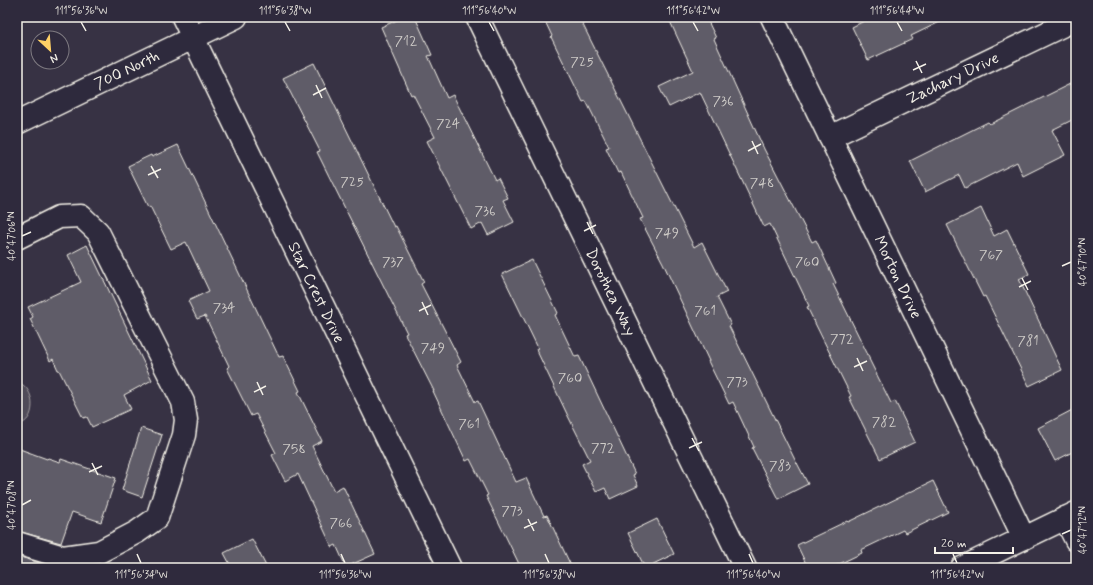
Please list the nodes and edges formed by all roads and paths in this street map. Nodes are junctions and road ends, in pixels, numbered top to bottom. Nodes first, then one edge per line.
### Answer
1 (183, 17) edge
2 (236, 17) edge
3 (477, 17) edge
4 (772, 17) edge
5 (1076, 19) edge
6 (193, 38) junction
7 (17, 123) edge
8 (830, 137) junction
9 (17, 238) edge
10 (1071, 515) edge
11 (1024, 538) junction
12 (1076, 540) edge
13 (17, 542) edge
14 (450, 568) edge
15 (745, 568) edge
16 (962, 568) edge

1 - 6 street, Star Crest Drive
2 - 6 street, 700 North
3 - 15 street, Dorothea Way
4 - 8 street, Morton Drive
5 - 8 street, Zachary Drive
6 - 7 street, 700 North
6 - 14 street, Star Crest Drive
8 - 11 street, Morton Drive
9 - 13 street
10 - 11 street
10 - 12 street
11 - 16 street

